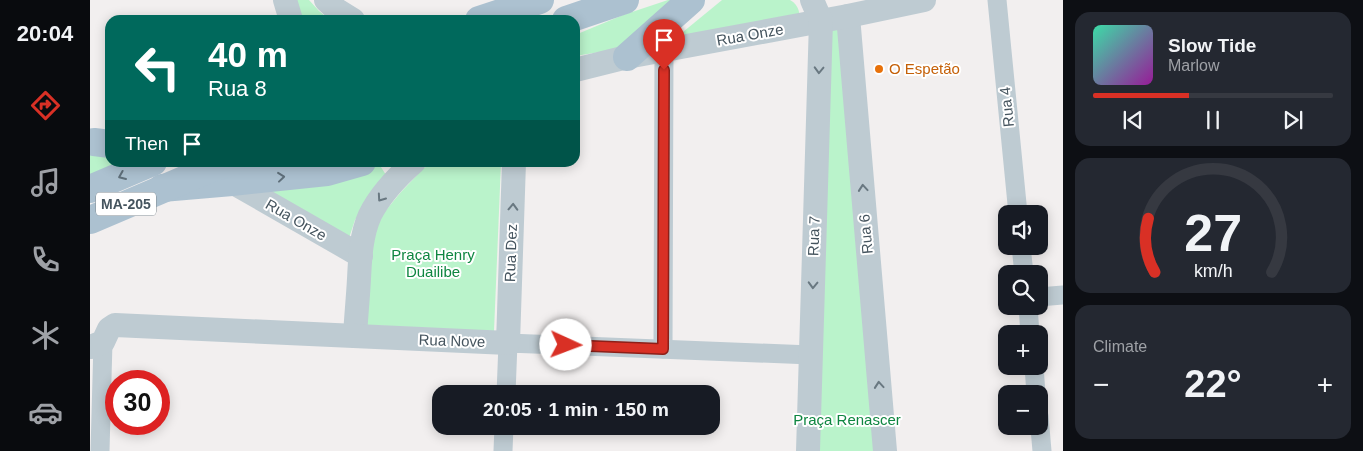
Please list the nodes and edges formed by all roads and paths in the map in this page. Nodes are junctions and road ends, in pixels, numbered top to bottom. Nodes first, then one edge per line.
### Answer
1 (285, 0) edge
2 (326, 0) edge
3 (540, 0) edge
4 (691, 0) edge
5 (924, 0) edge
6 (996, 0) edge
7 (618, 2) edge
8 (816, 7) edge
9 (290, 15) edge
10 (345, 15) edge
11 (494, 15) edge
12 (580, 15) edge
13 (848, 16) junction
14 (580, 20) edge
15 (664, 50) junction
16 (628, 56) junction
17 (580, 69) edge
18 (142, 167) edge
19 (344, 167) edge
20 (409, 167) edge
21 (514, 167) edge
22 (232, 172) edge
23 (90, 190) edge
24 (1017, 205) edge
25 (90, 220) edge
26 (360, 256) junction
27 (1063, 295) edge
28 (1048, 296) edge
29 (355, 336) junction
30 (508, 343) junction
31 (96, 344) edge
32 (663, 349) junction
33 (811, 355) junction
34 (506, 385) edge
35 (504, 435) edge
36 (1041, 435) edge
37 (100, 451) edge
38 (503, 451) edge
39 (808, 451) edge
40 (885, 451) edge
41 (1042, 451) edge

1 - 9 street
2 - 10 street
3 - 11 main road
4 - 16 main road
5 - 13 street
6 - 24 street, Rua 4
7 - 12 main road
7 - 14 main road
8 - 13 street
8 - 15 street, Rua Onze
8 -> 33 street, Rua 7
40 -> 13 street, Rua 6
15 - 16 street, Rua Onze
15 - 32 street
16 - 17 street, Rua Onze
18 -> 23 main road, MA-205
22 -> 19 main road
20 -> 26 street
30 -> 21 street, Rua Dez
22 - 25 main road, MA-205
22 - 26 street, Rua Onze
26 - 29 street
27 - 28 street
29 - 30 street, Rua Nove
29 - 31 street, Rua Nove
30 - 32 street, Rua Nove
30 - 34 street
31 - 37 street, Rua Nove
32 - 33 street, Rua Nove
33 - 39 street, Rua 7
35 - 38 street
36 - 41 street

